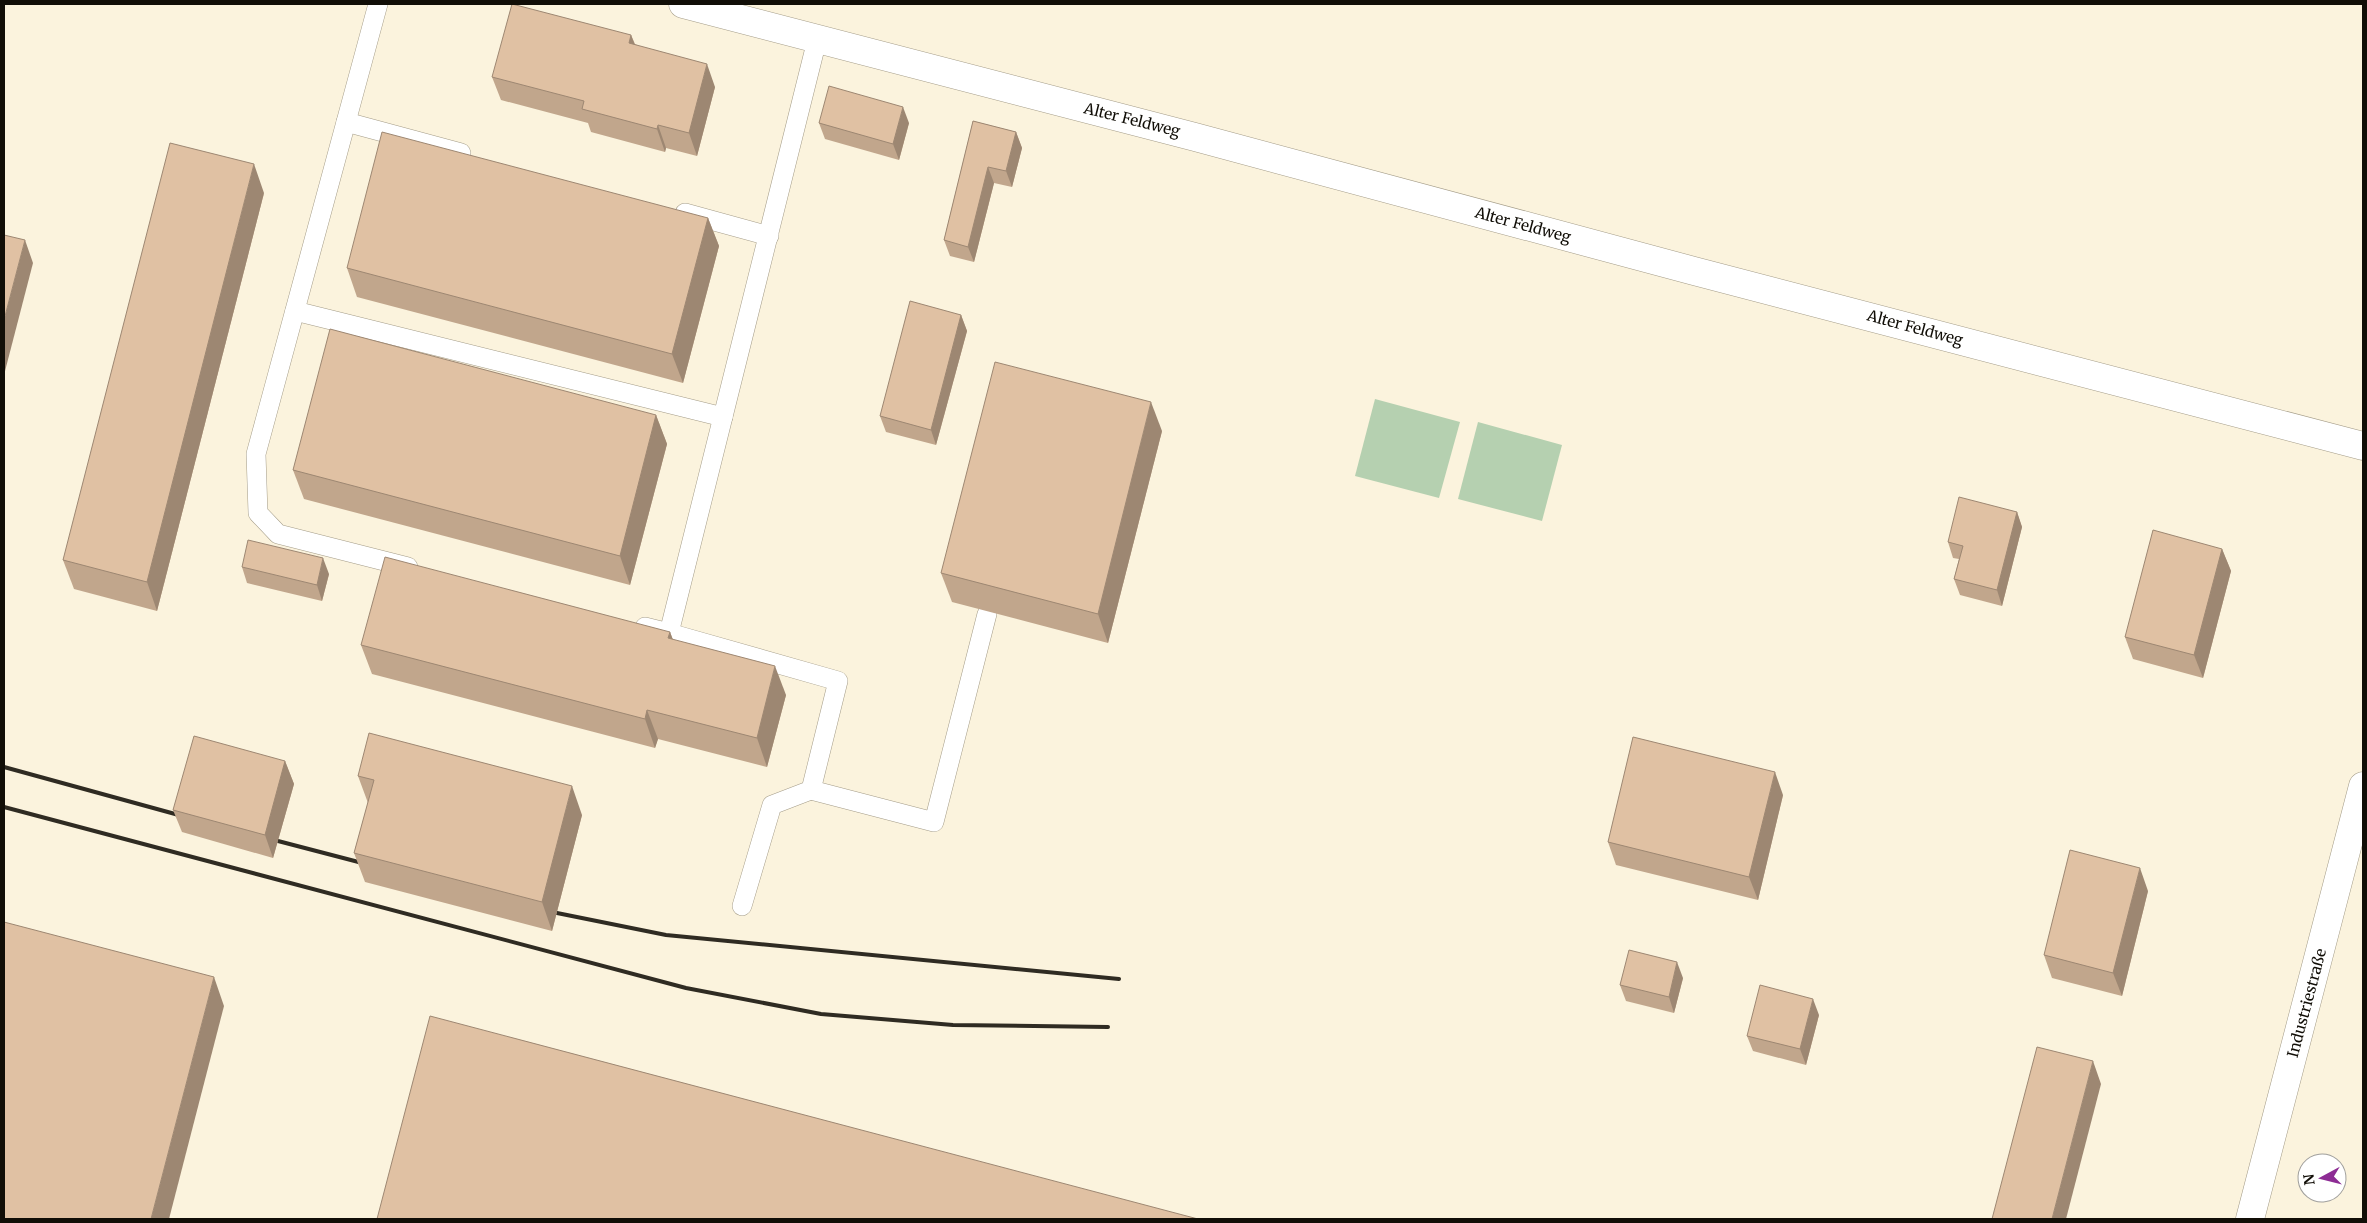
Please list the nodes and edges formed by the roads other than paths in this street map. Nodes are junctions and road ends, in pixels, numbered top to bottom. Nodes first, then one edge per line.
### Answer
1 (378, 4) edge
2 (683, 4) edge
3 (817, 40) junction
4 (346, 122) junction
5 (481, 158) edge
6 (663, 207) edge
7 (769, 236) junction
8 (295, 311) junction
9 (723, 417) junction
10 (2363, 446) edge
11 (421, 571) edge
12 (987, 614) edge
13 (630, 624) edge
14 (668, 633) junction
15 (2363, 786) edge
16 (811, 790) junction
17 (742, 906) dead end
18 (2250, 1219) edge

1 - 4 lane
2 - 3 street, Alter Feldweg
3 - 7 lane
3 - 10 street, Alter Feldweg
4 - 5 lane
4 - 8 lane
6 - 7 lane
7 - 9 lane
8 - 9 lane
8 - 11 lane
9 - 14 lane
12 - 16 lane
13 - 14 lane
14 - 16 lane
15 - 18 street, Industriestraße
16 - 17 lane

